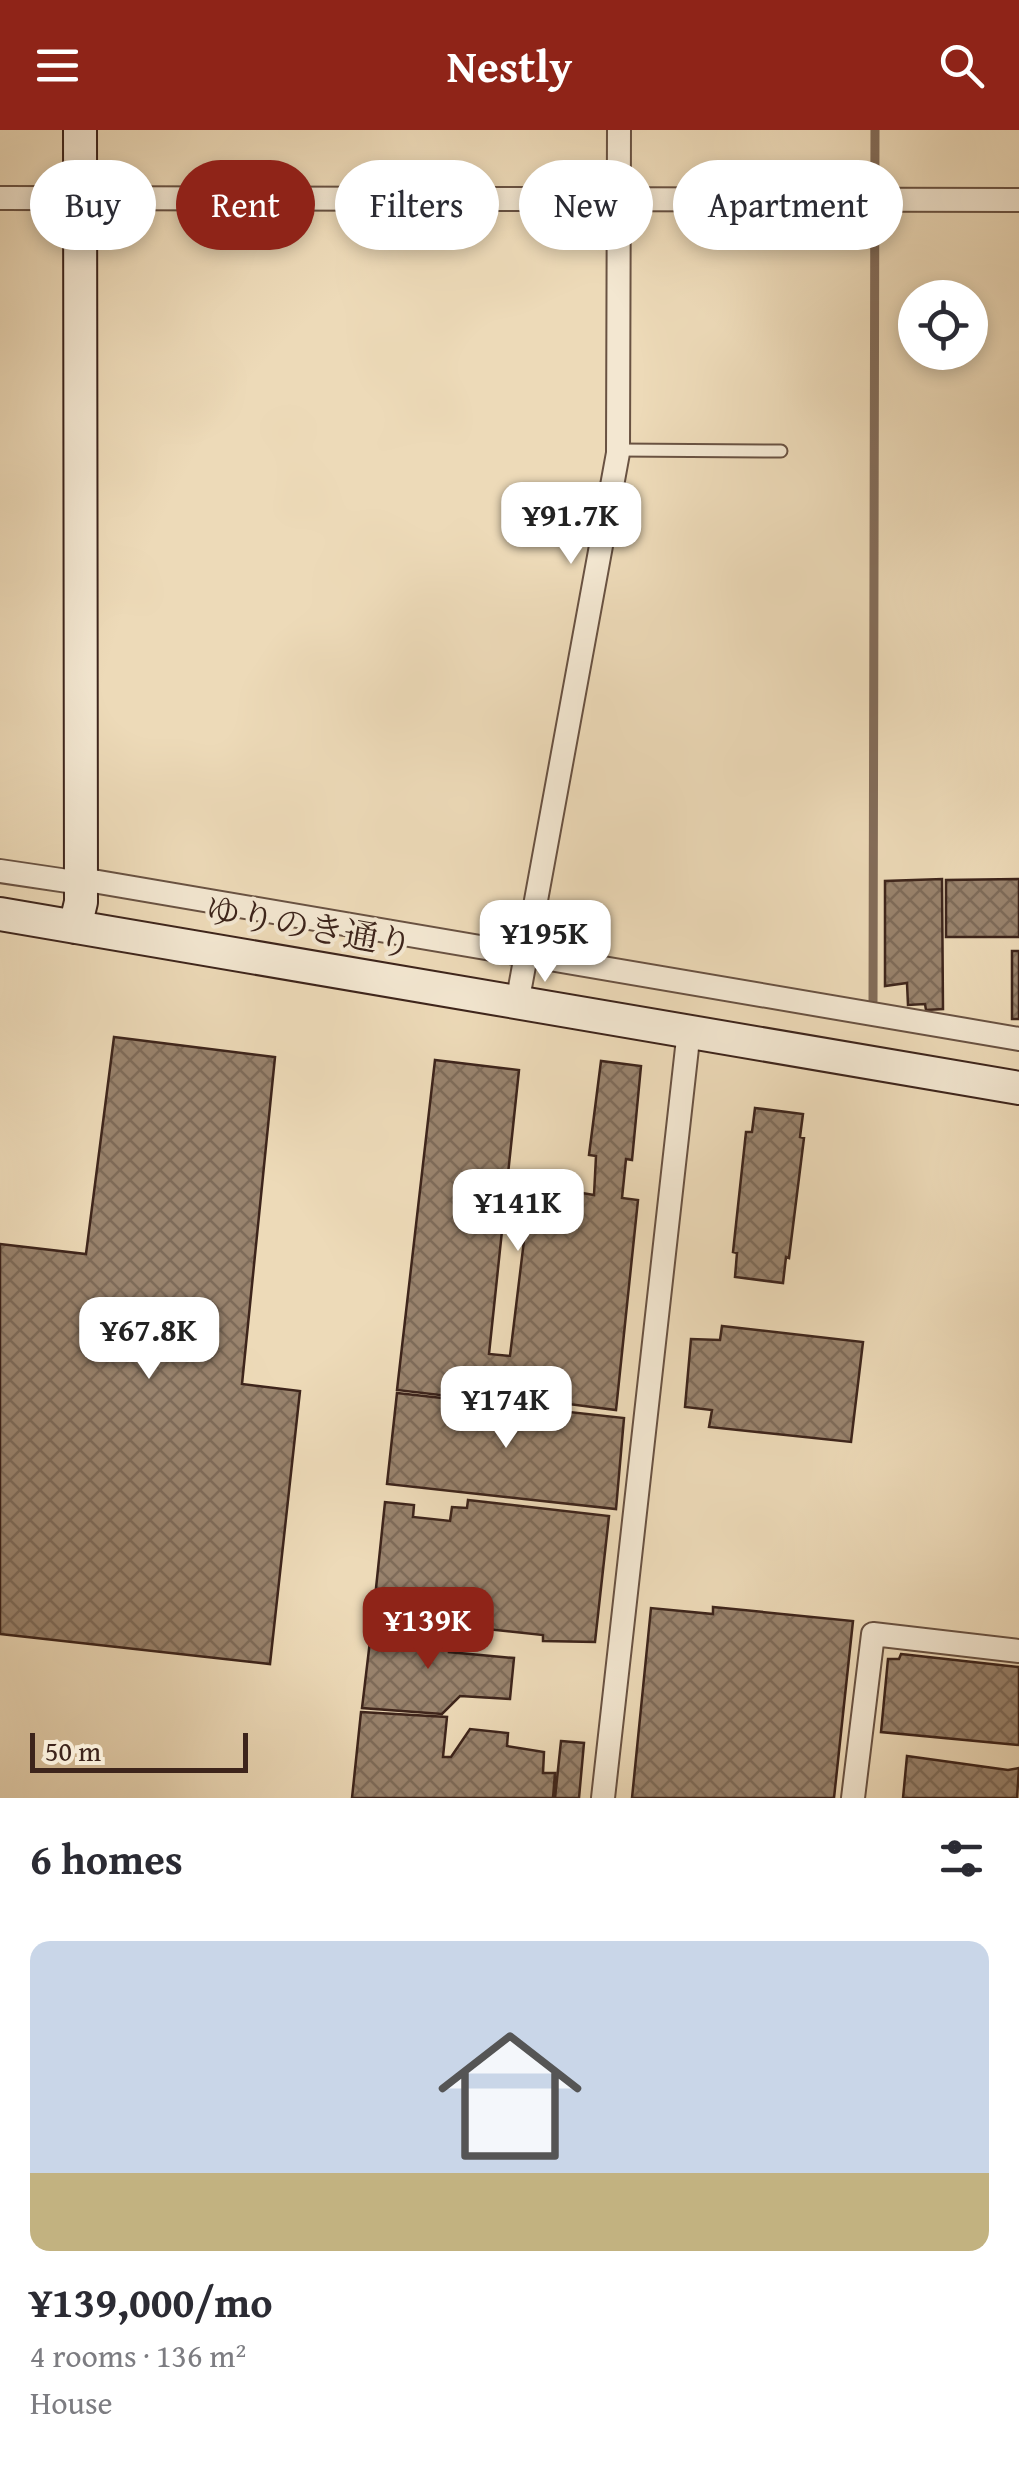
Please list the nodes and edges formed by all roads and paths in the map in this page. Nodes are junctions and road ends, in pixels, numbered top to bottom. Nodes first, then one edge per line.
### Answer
1 (80, 130) edge
2 (619, 130) edge
3 (80, 160) edge
4 (619, 160) edge
5 (0, 198) edge
6 (30, 198) edge
7 (156, 198) edge
8 (519, 200) edge
9 (1019, 200) edge
10 (653, 201) edge
11 (80, 250) edge
12 (619, 250) edge
13 (618, 450) junction
14 (781, 450) dead end
15 (0, 871) edge
16 (81, 881) junction
17 (0, 914) edge
18 (74, 927) junction
19 (528, 955) junction
20 (517, 1004) junction
21 (690, 1030) junction
22 (1019, 1038) edge
23 (1019, 1088) edge
24 (1019, 1652) edge
25 (603, 1798) edge
26 (853, 1798) edge

1 - 3 street
2 - 4 street
5 - 6 street
7 - 8 street
9 - 10 street
11 - 16 street
12 - 13 street
13 - 14 lane
13 - 19 street
15 - 16 street
16 - 18 street
16 - 19 street
17 - 18 street, ゆりのき通り
18 - 20 street, ゆりのき通り
19 - 20 street
19 - 22 street
20 - 21 street, ゆりのき通り
21 - 23 street, ゆりのき通り
21 - 25 street
24 - 26 street

